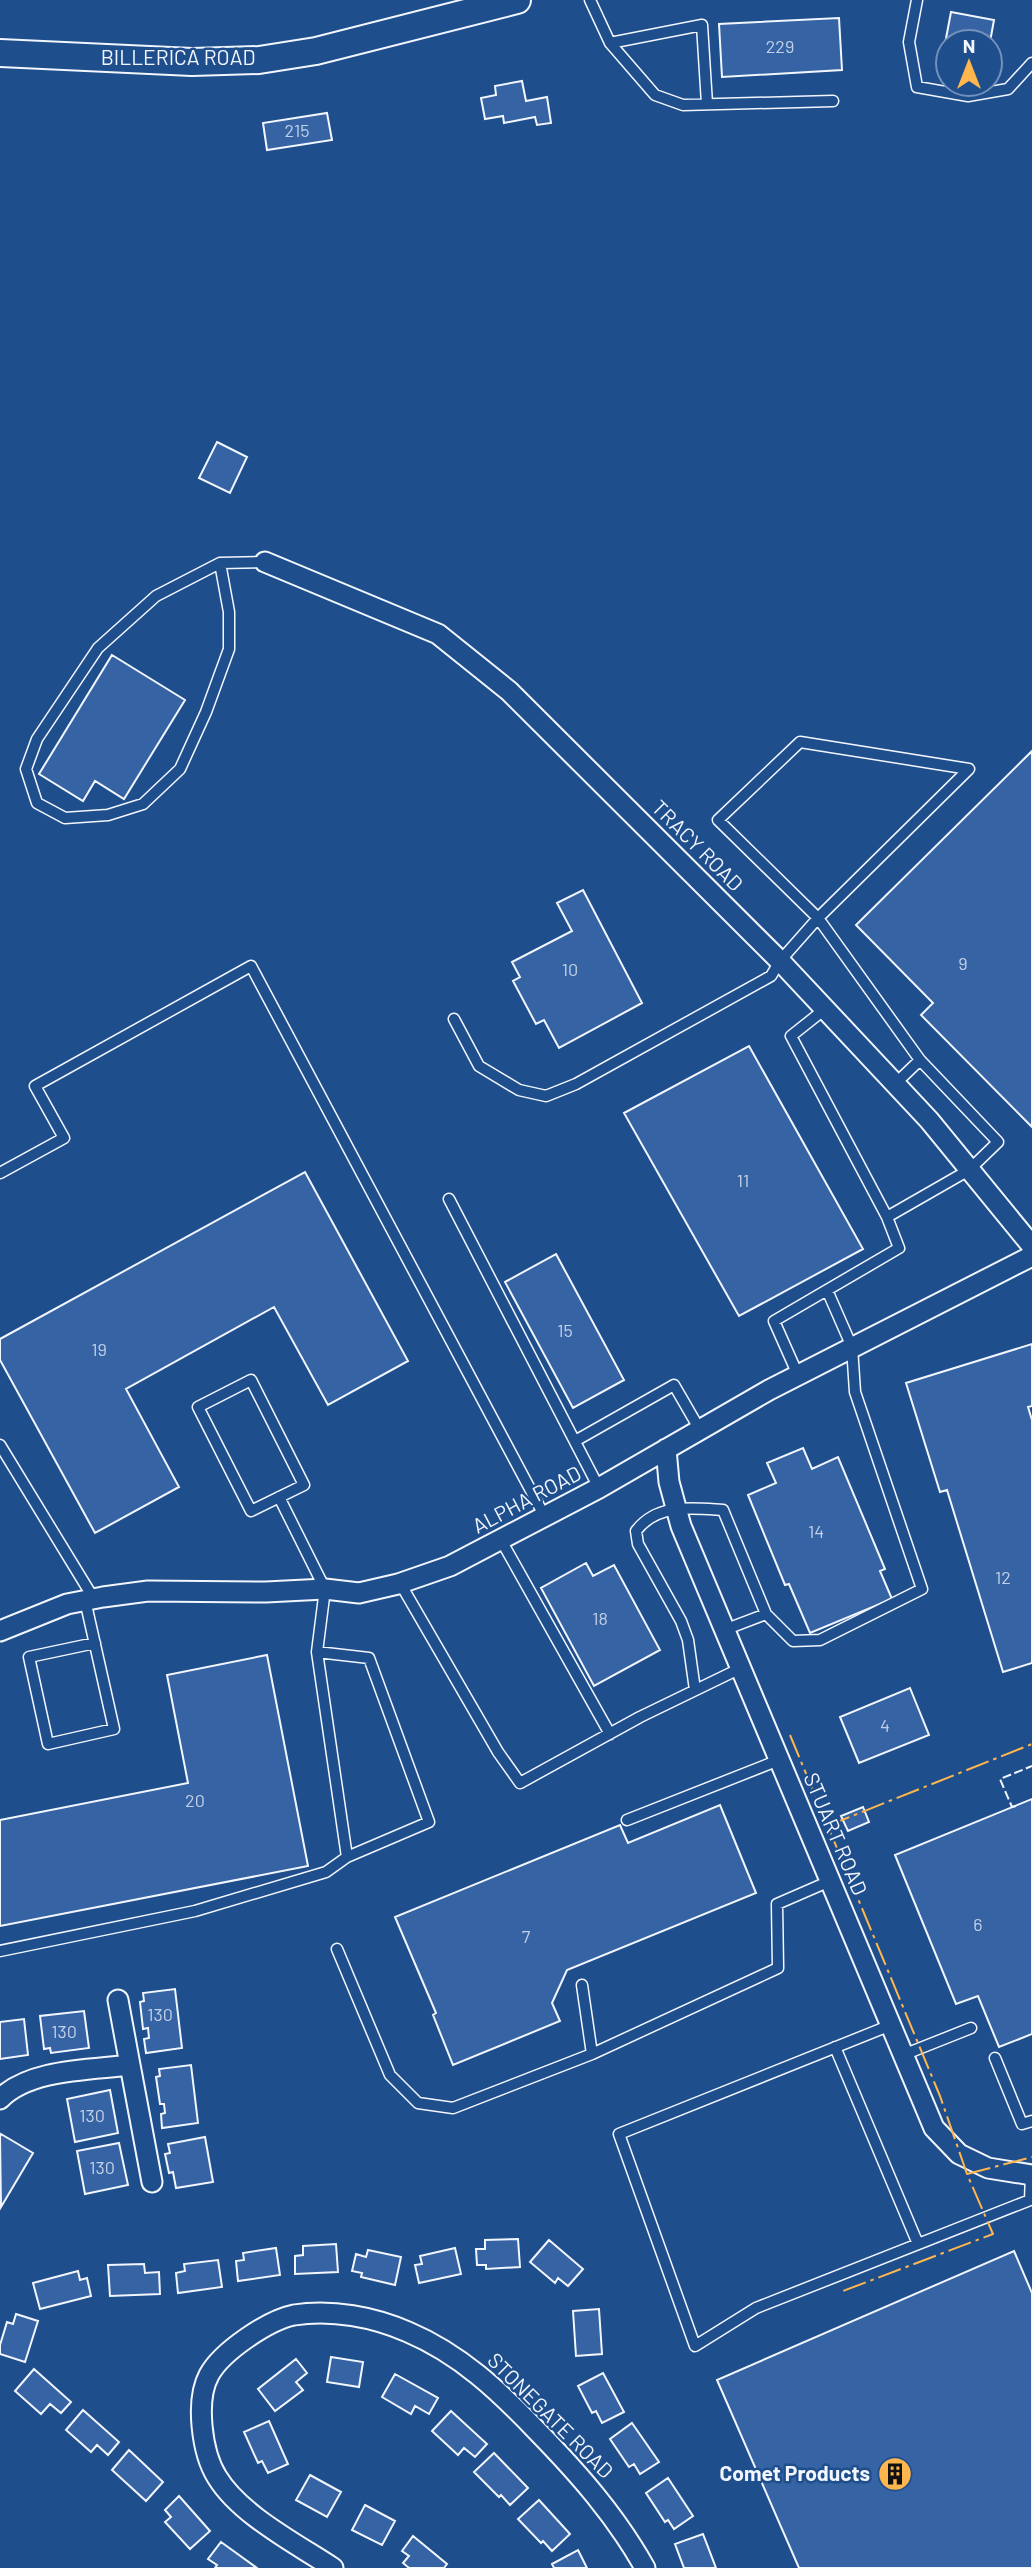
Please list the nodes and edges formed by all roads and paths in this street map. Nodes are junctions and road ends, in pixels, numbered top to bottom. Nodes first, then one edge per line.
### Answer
1 (515, 0) edge
2 (590, 0) edge
3 (917, 0) edge
4 (610, 43) junction
5 (0, 53) edge
6 (1032, 64) edge
7 (834, 101) dead end
8 (707, 104) junction
9 (265, 562) joint
10 (220, 563) junction
11 (818, 918) junction
12 (780, 961) junction
13 (825, 1009) junction
14 (454, 1019) dead end
15 (920, 1060) junction
16 (895, 1084) junction
17 (970, 1170) junction
18 (0, 1173) edge
19 (449, 1199) dead end
20 (887, 1217) junction
21 (1032, 1246) edge
22 (1032, 1256) edge
23 (827, 1290) junction
24 (852, 1348) junction
25 (799, 1375) junction
26 (700, 1430) junction
27 (575, 1441) junction
28 (0, 1445) edge
29 (666, 1449) junction
30 (599, 1488) junction
31 (279, 1497) junction
32 (676, 1507) junction
33 (545, 1517) junction
34 (501, 1539) junction
35 (401, 1583) junction
36 (325, 1589) junction
37 (89, 1599) junction
38 (766, 1614) junction
39 (724, 1630) junction
40 (0, 1631) edge
41 (95, 1643) junction
42 (317, 1652) junction
43 (741, 1668) junction
44 (695, 1690) junction
45 (610, 1734) junction
46 (779, 1760) junction
47 (627, 1820) dead end
48 (347, 1857) junction
49 (830, 1881) junction
50 (337, 1949) dead end
51 (0, 1951) edge
52 (582, 1985) dead end
53 (118, 2000) dead end
54 (891, 2025) junction
55 (971, 2028) dead end
56 (835, 2047) junction
57 (592, 2054) junction
58 (903, 2054) junction
59 (995, 2058) dead end
60 (130, 2065) junction
61 (0, 2099) edge
62 (1032, 2121) edge
63 (1032, 2175) edge
64 (152, 2182) dead end
65 (1031, 2202) edge
66 (918, 2244) junction
67 (333, 2568) edge
68 (645, 2568) edge

1 - 5 main road, BILLERICA ROAD
2 - 4 lane
3 - 6 lane
4 - 8 lane
4 - 8 lane
7 - 8 lane
9 - 10 lane
9 - 12 street, TRACY ROAD
10 - 10 lane
11 - 11 lane
11 - 12 lane
11 - 15 lane
12 - 13 street, TRACY ROAD
12 - 14 lane
13 - 16 street, TRACY ROAD
13 - 20 lane
15 - 16 lane
15 - 17 lane
16 - 17 street, TRACY ROAD
17 - 20 lane
17 - 21 street, TRACY ROAD
18 - 33 lane
19 - 27 lane
20 - 23 lane
22 - 24 street, ALPHA ROAD
23 - 24 lane
23 - 25 lane
24 - 25 street, ALPHA ROAD
24 - 38 lane
25 - 26 street, ALPHA ROAD
26 - 27 lane
26 - 29 street, ALPHA ROAD
27 - 30 lane
28 - 37 lane
29 - 30 street, ALPHA ROAD
29 - 32 street, STUART ROAD
30 - 33 street, ALPHA ROAD
31 - 31 lane
31 - 36 lane
32 - 38 lane
32 - 39 street, STUART ROAD
32 - 44 lane
33 - 34 street, ALPHA ROAD
34 - 35 street, ALPHA ROAD
34 - 45 lane
35 - 36 street, ALPHA ROAD
35 - 45 lane
36 - 37 street, ALPHA ROAD
36 - 42 lane
37 - 40 street, ALPHA ROAD
37 - 41 lane
38 - 39 lane
39 - 43 street, STUART ROAD
41 - 41 lane
42 - 48 lane
42 - 48 lane
43 - 44 lane
43 - 46 street, STUART ROAD
44 - 45 lane
46 - 47 lane
46 - 49 street, STUART ROAD
48 - 51 lane
49 - 54 street, STUART ROAD
49 - 57 lane
50 - 57 lane
52 - 57 lane
53 - 60 street
54 - 56 lane
54 - 58 street, STUART ROAD
55 - 58 lane
56 - 66 lane
56 - 66 lane
58 - 63 street, STUART ROAD
59 - 62 lane
60 - 61 street
60 - 64 street
63 - 65 lane
65 - 66 lane
67 - 68 street, STONEGATE ROAD

